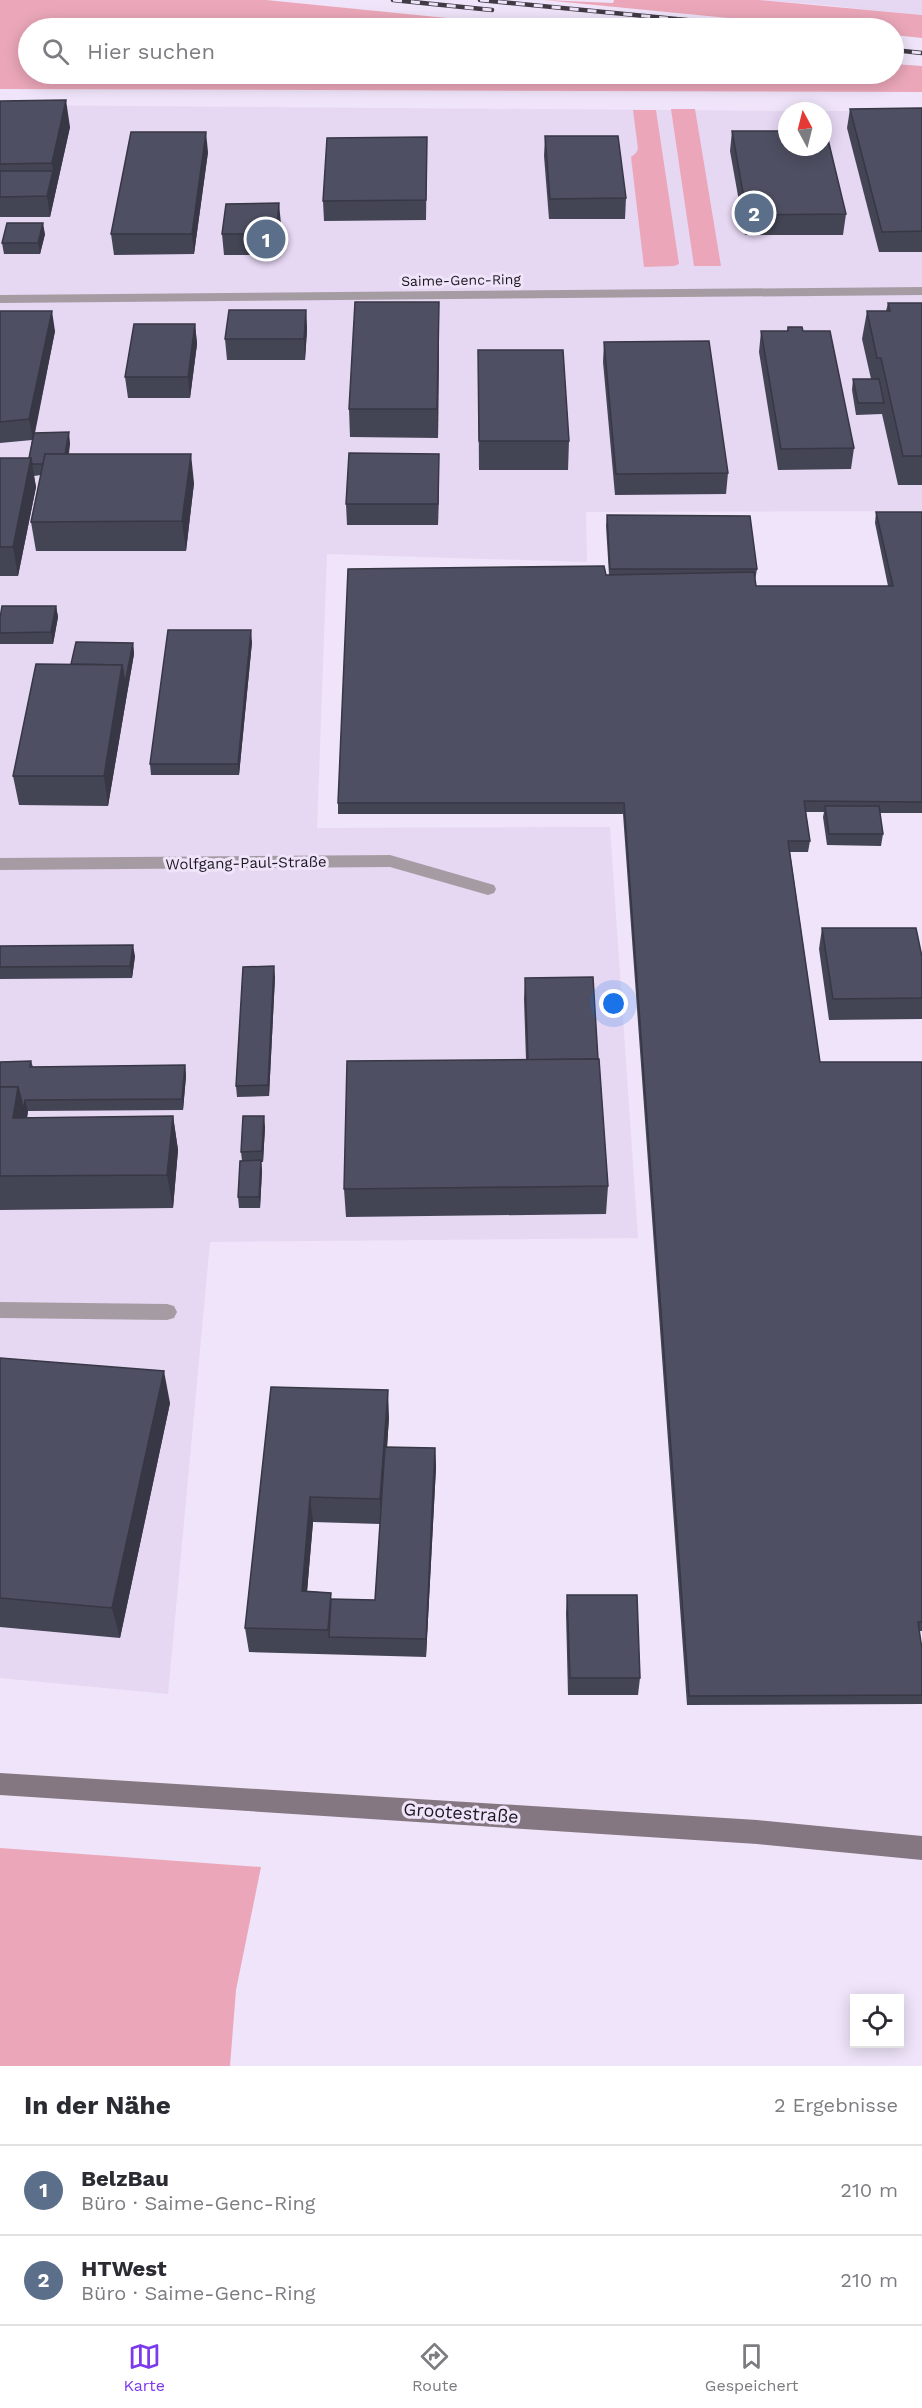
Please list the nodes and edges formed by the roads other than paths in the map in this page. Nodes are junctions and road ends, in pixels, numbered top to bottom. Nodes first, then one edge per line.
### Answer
1 (922, 291) edge
2 (0, 299) edge
3 (0, 864) edge
4 (488, 889) dead end
5 (0, 1310) edge
6 (167, 1312) dead end
7 (0, 1784) edge
8 (922, 1848) edge

1 - 2 street, Saime-Genc-Ring
3 - 4 street, Wolfgang-Paul-Straße
5 - 6 street
7 - 8 main road, Grootestraße

